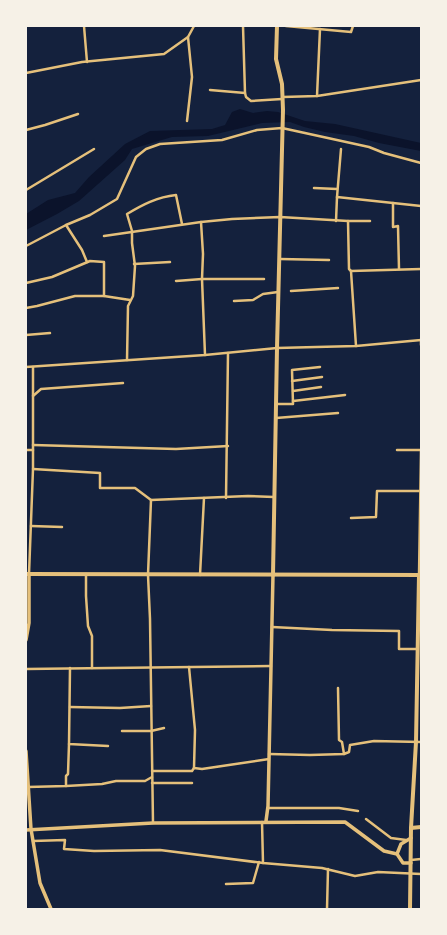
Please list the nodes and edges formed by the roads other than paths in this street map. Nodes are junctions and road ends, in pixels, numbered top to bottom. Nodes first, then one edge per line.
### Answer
1 (84, 26) edge
2 (194, 26) edge
3 (243, 26) edge
4 (277, 26) edge
5 (286, 26) edge
6 (353, 26) edge
7 (320, 29) junction
8 (188, 37) junction
9 (87, 62) junction
10 (26, 73) edge
11 (421, 80) edge
12 (210, 90) dead end
13 (245, 93) junction
14 (317, 96) junction
15 (283, 98) junction
16 (78, 114) dead end
17 (187, 121) dead end
18 (283, 127) junction
19 (26, 130) edge
20 (94, 149) dead end
21 (341, 149) dead end
22 (421, 163) edge
23 (314, 188) dead end
24 (337, 189) junction
25 (26, 190) edge
26 (337, 197) junction
27 (393, 203) junction
28 (421, 206) edge
29 (280, 217) junction
30 (336, 221) junction
31 (348, 221) junction
32 (370, 221) dead end
33 (201, 222) junction
34 (182, 224) junction
35 (66, 225) junction
36 (132, 231) junction
37 (104, 236) dead end
38 (26, 246) edge
39 (279, 259) junction
40 (329, 260) dead end
41 (87, 262) junction
42 (170, 262) dead end
43 (134, 264) junction
44 (399, 269) junction
45 (421, 269) edge
46 (350, 271) junction
47 (202, 279) junction
48 (264, 279) dead end
49 (176, 281) dead end
50 (26, 283) edge
51 (338, 288) dead end
52 (284, 290) dead end
53 (291, 290) dead end
54 (278, 292) junction
55 (104, 296) junction
56 (130, 300) junction
57 (234, 301) dead end
58 (26, 308) edge
59 (50, 333) dead end
60 (26, 335) edge
61 (421, 340) edge
62 (356, 346) junction
63 (421, 346) edge
64 (277, 348) junction
65 (228, 353) junction
66 (204, 355) junction
67 (127, 360) junction
68 (320, 366) dead end
69 (26, 367) edge
70 (33, 367) junction
71 (322, 377) dead end
72 (292, 380) junction
73 (123, 383) dead end
74 (321, 387) dead end
75 (292, 391) junction
76 (345, 395) dead end
77 (33, 396) junction
78 (293, 401) junction
79 (276, 404) junction
80 (338, 413) dead end
81 (276, 418) junction
82 (33, 445) junction
83 (228, 446) junction
84 (26, 450) edge
85 (33, 450) junction
86 (398, 450) dead end
87 (421, 451) edge
88 (33, 469) junction
89 (420, 491) edge
90 (274, 497) junction
91 (204, 498) junction
92 (226, 498) junction
93 (151, 500) junction
94 (351, 518) dead end
95 (31, 527) junction
96 (62, 527) dead end
97 (26, 528) edge
98 (28, 574) edge
99 (86, 574) junction
100 (148, 575) junction
101 (200, 575) junction
102 (273, 575) junction
103 (420, 575) edge
104 (272, 628) junction
105 (26, 640) edge
106 (417, 649) junction
107 (271, 666) junction
108 (188, 667) junction
109 (70, 668) junction
110 (92, 668) junction
111 (151, 668) junction
112 (26, 669) edge
113 (419, 670) edge
114 (338, 688) dead end
115 (151, 706) junction
116 (70, 707) junction
117 (164, 728) dead end
118 (122, 731) dead end
119 (151, 731) junction
120 (416, 742) junction
121 (421, 742) edge
122 (69, 744) junction
123 (108, 746) dead end
124 (26, 751) edge
125 (269, 754) junction
126 (344, 754) junction
127 (269, 759) junction
128 (194, 768) junction
129 (152, 771) junction
130 (152, 776) junction
131 (152, 783) junction
132 (192, 783) dead end
133 (66, 786) junction
134 (28, 787) junction
135 (267, 808) junction
136 (358, 811) dead end
137 (366, 819) dead end
138 (264, 822) junction
139 (152, 823) junction
140 (421, 827) edge
141 (411, 828) junction
142 (28, 830) edge
143 (409, 840) junction
144 (33, 841) junction
145 (396, 854) junction
146 (421, 859) edge
147 (411, 861) junction
148 (259, 862) junction
149 (263, 863) junction
150 (328, 869) junction
151 (410, 874) junction
152 (421, 874) edge
153 (226, 884) dead end
154 (51, 909) edge
155 (327, 909) edge
156 (410, 909) edge

1 - 9 street
2 - 8 street
3 - 13 street
4 - 15 main road
5 - 7 street
6 - 7 street
7 - 14 street
8 - 9 street
8 - 17 street
9 - 10 street
11 - 14 street
12 - 13 street
13 - 15 street
14 - 15 street
15 - 18 main road
16 - 19 street
18 - 22 street
18 - 29 main road
18 - 35 street
20 - 25 street
21 - 24 street
23 - 24 street
24 - 26 street
26 - 27 street
26 - 30 street
27 - 28 street
27 - 44 street
29 - 30 street
29 - 33 street
29 - 39 main road
30 - 31 street
31 - 32 street
31 - 46 street
33 - 34 street
33 - 47 street
34 - 36 street
34 - 36 street
35 - 38 street
35 - 41 street
36 - 37 street
36 - 43 street
39 - 40 street
39 - 54 main road
41 - 50 street
41 - 55 street
42 - 43 street
43 - 56 street
44 - 45 street
44 - 46 street
46 - 62 street
47 - 48 street
47 - 49 street
47 - 66 street
51 - 53 street
52 - 54 street
54 - 57 street
54 - 64 main road
55 - 56 street
55 - 58 street
56 - 67 street
59 - 60 street
61 - 62 street
61 - 63 street
62 - 64 street
64 - 65 street
64 - 79 main road
65 - 66 street
65 - 83 street
66 - 67 street
67 - 70 street
68 - 72 street
69 - 70 street
70 - 77 street
71 - 72 street
72 - 75 street
73 - 77 street
74 - 75 street
75 - 78 street
76 - 78 street
77 - 82 street
78 - 79 street
79 - 81 main road
80 - 81 street
81 - 90 main road
82 - 83 street
82 - 85 street
83 - 92 street
84 - 85 street
85 - 88 street
86 - 87 street
87 - 89 street
88 - 93 street
88 - 95 street
89 - 94 street
89 - 103 street
90 - 92 street
90 - 102 main road
91 - 92 street
91 - 93 street
91 - 101 street
93 - 100 street
95 - 96 street
95 - 97 street
95 - 98 street
98 - 99 main road
98 - 105 street
99 - 100 main road
99 - 110 street
100 - 101 main road
100 - 111 street
101 - 102 main road
102 - 103 main road
102 - 104 street
103 - 106 main road
104 - 106 street
104 - 107 street
106 - 113 main road
107 - 108 street
107 - 125 street
108 - 111 street
108 - 128 street
109 - 110 street
109 - 112 street
109 - 116 street
110 - 111 street
111 - 115 street
113 - 120 main road
114 - 126 street
115 - 116 street
115 - 119 street
116 - 122 street
117 - 119 street
118 - 119 street
119 - 129 street
120 - 121 street
120 - 126 street
120 - 141 main road
122 - 123 street
122 - 133 street
124 - 134 street
125 - 126 street
125 - 127 street
127 - 128 street
127 - 135 street
128 - 129 street
129 - 130 street
130 - 131 street
130 - 133 street
131 - 132 street
131 - 139 street
133 - 134 street
134 - 142 street
135 - 136 street
135 - 138 street
137 - 143 street
138 - 139 street
138 - 145 street
138 - 149 street
139 - 142 street
140 - 141 main road
141 - 143 main road
142 - 144 street
143 - 145 street
143 - 147 main road
144 - 148 street
144 - 154 street
145 - 147 street
146 - 147 street
147 - 151 main road
148 - 149 street
148 - 153 street
149 - 150 street
150 - 151 street
150 - 155 street
151 - 152 street
151 - 156 main road

